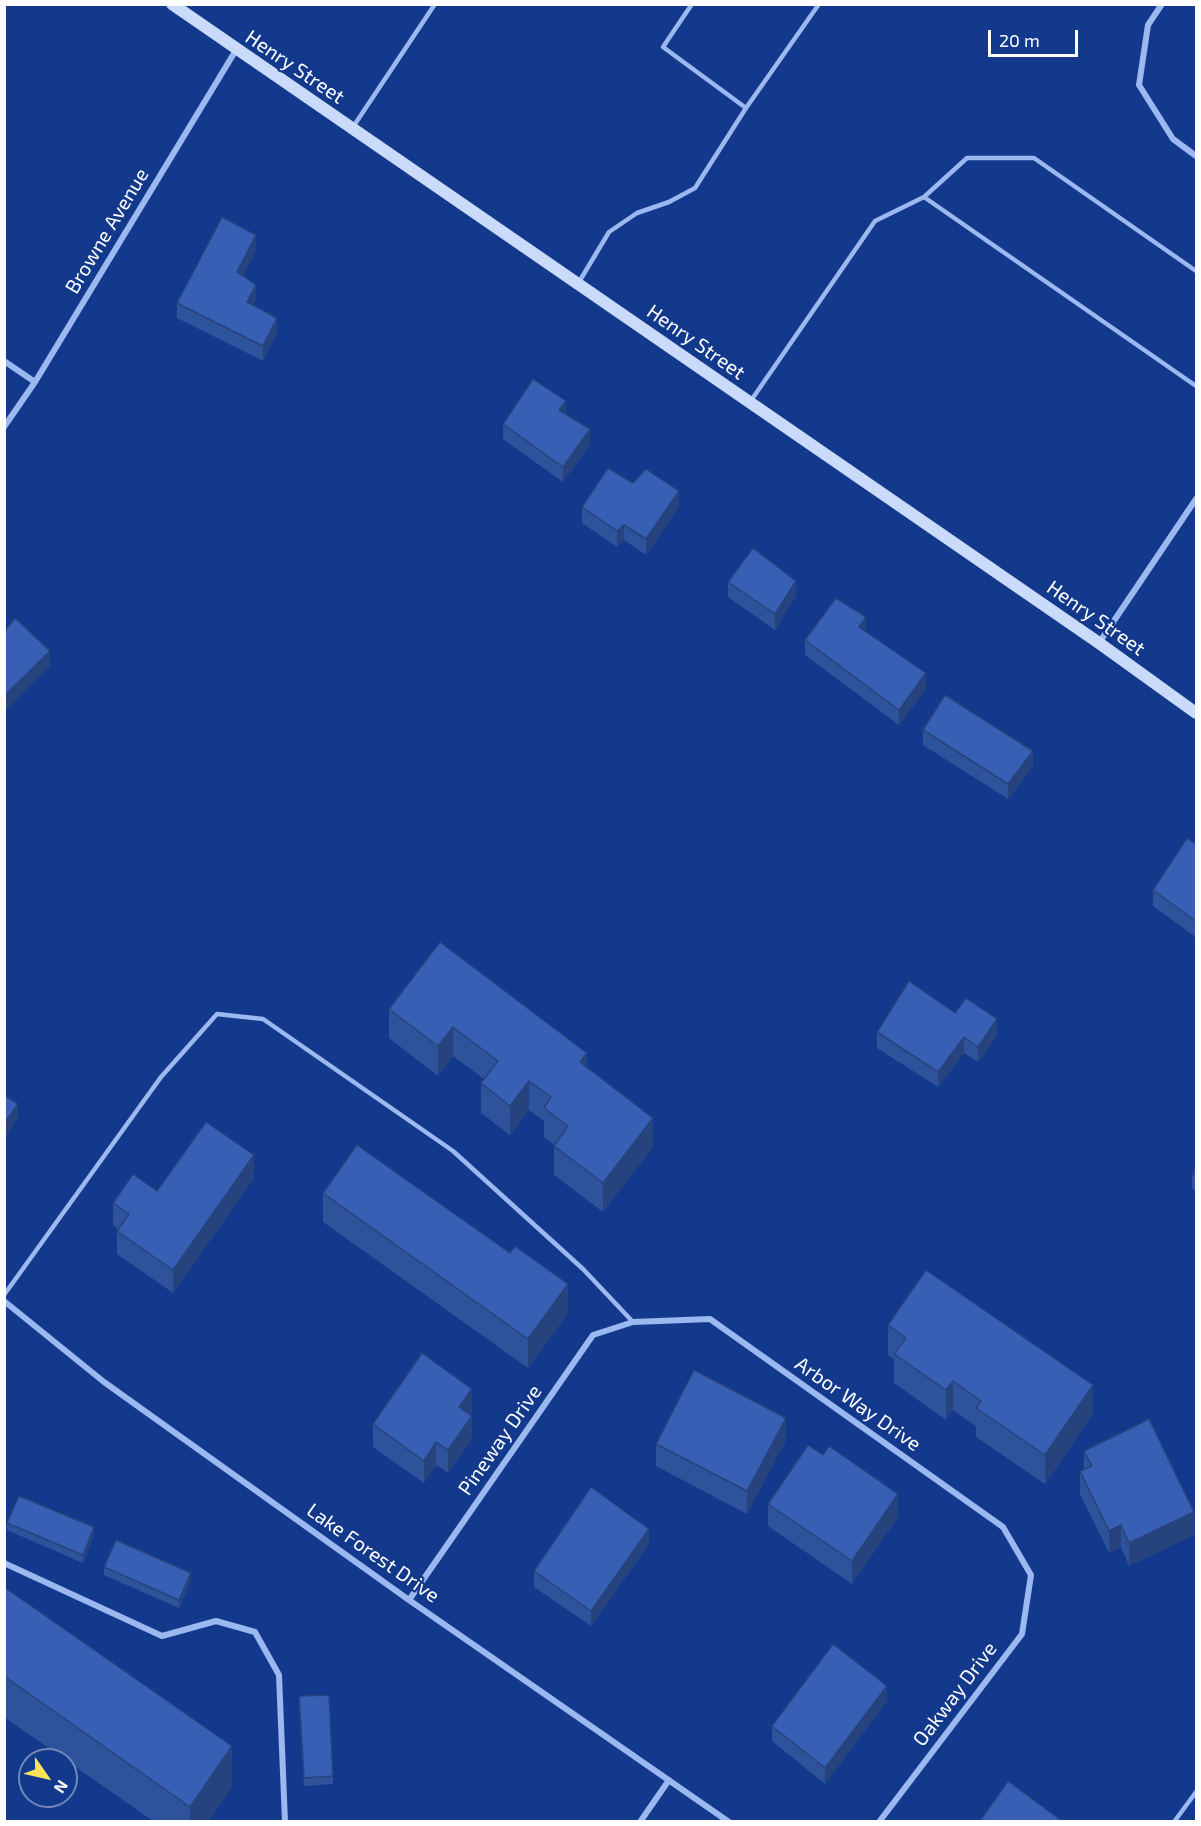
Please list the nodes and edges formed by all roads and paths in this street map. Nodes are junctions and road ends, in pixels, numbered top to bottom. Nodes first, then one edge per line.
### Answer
1 (172, 4) edge
2 (435, 4) edge
3 (693, 4) edge
4 (819, 4) edge
5 (1162, 4) edge
6 (236, 50) junction
7 (746, 108) junction
8 (352, 129) junction
9 (1197, 156) edge
10 (924, 197) junction
11 (1197, 271) edge
12 (578, 284) junction
13 (4, 361) edge
14 (35, 382) junction
15 (1197, 386) edge
16 (750, 403) junction
17 (4, 427) edge
18 (1197, 499) edge
19 (1100, 643) junction
20 (1197, 713) edge
21 (4, 1294) edge
22 (4, 1301) edge
23 (633, 1322) junction
24 (4, 1563) edge
25 (1031, 1575) joint
26 (409, 1600) junction
27 (669, 1780) junction
28 (1197, 1792) edge
29 (285, 1821) edge
30 (640, 1821) edge
31 (729, 1821) edge
32 (879, 1821) edge
33 (1174, 1821) edge

1 - 6 street, Henry Street
2 - 8 lane
3 - 7 lane
4 - 7 lane
5 - 9 street
6 - 8 street, Henry Street
6 - 14 street, Browne Avenue
7 - 12 lane
8 - 12 street, Henry Street
10 - 11 lane
10 - 15 lane
10 - 16 lane
12 - 16 street, Henry Street
13 - 14 street
14 - 17 street, Browne Avenue
16 - 19 street, Henry Street
18 - 19 street
19 - 20 street, Henry Street
21 - 23 lane
22 - 26 street, Lake Forest Drive
23 - 25 street, Arbor Way Drive
23 - 26 street, Pineway Drive
24 - 29 street
25 - 32 street, Oakway Drive
26 - 27 street, Lake Forest Drive
27 - 30 street
27 - 31 street, Lake Forest Drive
28 - 33 lane

